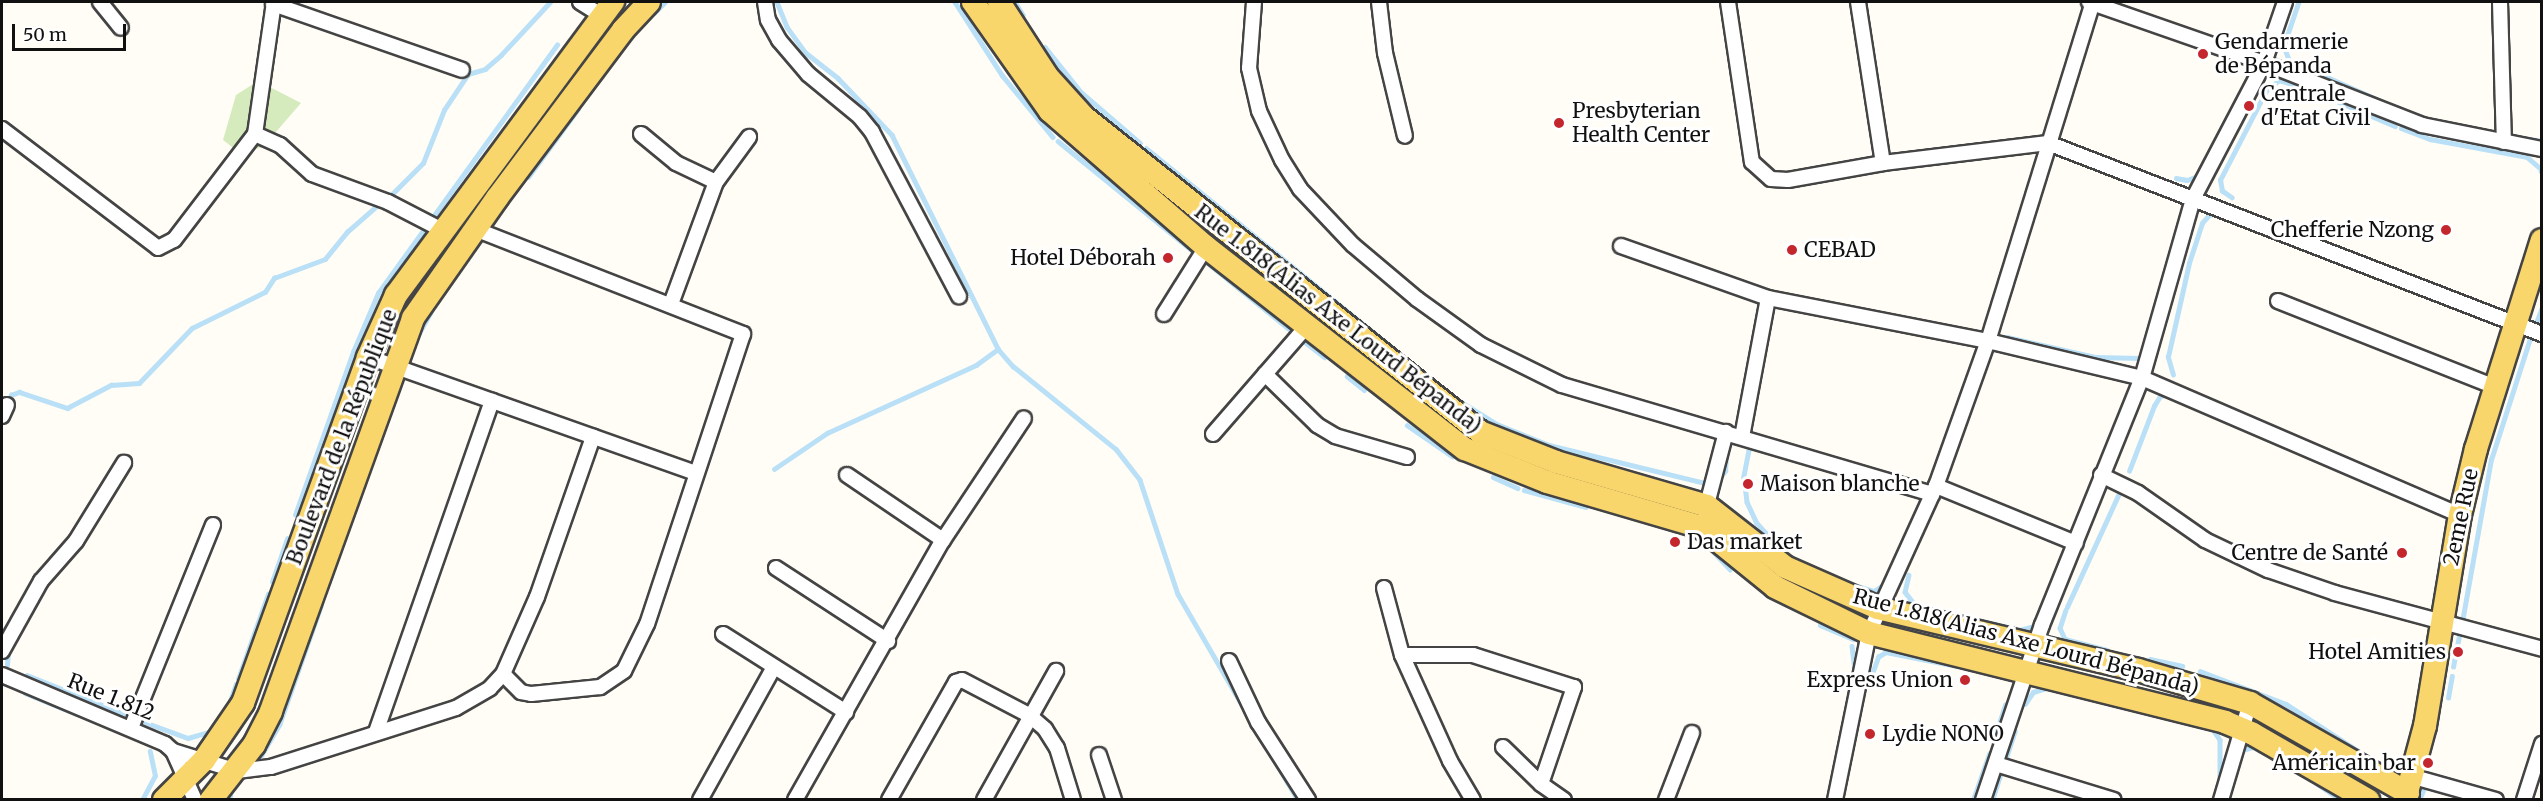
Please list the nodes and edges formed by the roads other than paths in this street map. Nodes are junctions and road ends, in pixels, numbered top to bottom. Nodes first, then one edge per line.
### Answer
1 (100, 2) edge
2 (580, 2) edge
3 (649, 2) edge
4 (765, 2) edge
5 (973, 2) edge
6 (999, 2) edge
7 (1254, 2) edge
8 (1379, 2) edge
9 (1728, 2) edge
10 (1858, 2) edge
11 (2091, 2) edge
12 (2285, 2) edge
13 (273, 3) edge
14 (2504, 4) edge
15 (607, 8) edge
16 (121, 28) dead end
17 (2264, 63) junction
18 (462, 70) dead end
19 (2, 129) edge
20 (255, 134) junction
21 (641, 134) dead end
22 (1405, 136) dead end
23 (749, 137) dead end
24 (2504, 142) junction
25 (2048, 143) junction
26 (2541, 149) edge
27 (1883, 163) junction
28 (716, 182) junction
29 (2193, 199) junction
30 (431, 224) junction
31 (475, 229) junction
32 (2541, 240) edge
33 (1621, 246) dead end
34 (1206, 247) junction
35 (959, 296) dead end
36 (1768, 298) junction
37 (2278, 301) dead end
38 (671, 304) junction
39 (1164, 314) dead end
40 (2515, 324) junction
41 (1306, 327) junction
42 (2541, 334) edge
43 (1988, 341) junction
44 (368, 357) junction
45 (394, 366) junction
46 (1265, 374) junction
47 (2142, 378) junction
48 (2495, 387) junction
49 (492, 401) junction
50 (1024, 418) dead end
51 (1725, 432) junction
52 (1213, 434) dead end
53 (593, 437) junction
54 (1742, 437) junction
55 (1407, 457) dead end
56 (124, 464) dead end
57 (695, 473) junction
58 (847, 475) dead end
59 (2101, 475) junction
60 (1934, 490) junction
61 (2460, 515) junction
62 (1704, 516) junction
63 (213, 525) dead end
64 (943, 540) junction
65 (2076, 543) junction
66 (776, 568) dead end
67 (1384, 588) dead end
68 (1878, 608) junction
69 (2440, 620) junction
70 (1869, 633) junction
71 (723, 634) dead end
72 (888, 641) junction
73 (2034, 647) junction
74 (2541, 649) edge
75 (2, 651) edge
76 (1402, 655) junction
77 (1229, 661) dead end
78 (774, 667) junction
79 (1056, 671) dead end
80 (2027, 673) junction
81 (503, 674) junction
82 (2, 675) edge
83 (2250, 703) junction
84 (846, 712) junction
85 (1029, 715) junction
86 (2240, 727) junction
87 (131, 728) junction
88 (376, 732) junction
89 (1692, 733) dead end
90 (2541, 744) edge
91 (1503, 747) dead end
92 (172, 751) junction
93 (1099, 755) dead end
94 (204, 760) junction
95 (1996, 764) junction
96 (237, 771) junction
97 (1541, 784) junction
98 (190, 790) edge
99 (2409, 790) edge
100 (164, 800) edge
101 (211, 800) edge
102 (700, 800) edge
103 (795, 800) edge
104 (889, 800) edge
105 (984, 800) edge
106 (1073, 800) edge
107 (1114, 800) edge
108 (1308, 800) edge
109 (1473, 800) edge
110 (1564, 800) edge
111 (1666, 800) edge
112 (1835, 800) edge
113 (1983, 800) edge
114 (2114, 800) edge
115 (2221, 800) edge
116 (2368, 800) edge
117 (2496, 800) edge
118 (2524, 800) edge

1 - 16 street
2 - 15 street
3 - 31 main road, Boulevard de la République
4 - 35 street
5 - 34 main road, Rue 1.818(Alias Axe Lourd Bépanda)
6 - 62 main road, Rue 1.818(Alias Axe Lourd Bépanda)
7 - 51 street
8 - 22 street
9 - 27 street
10 - 27 street
11 - 17 street
11 - 25 street
12 - 17 street
13 - 18 street
13 - 20 street
14 - 24 street
15 - 30 main road, Boulevard de la République
17 - 24 street
17 - 29 street
19 - 20 street
20 - 30 street
21 - 28 street
23 - 28 street
24 - 26 street
25 - 27 street
25 - 29 street
25 - 43 street
28 - 38 street
29 - 40 street
29 - 47 street
30 - 44 main road, Boulevard de la République
31 - 38 street
31 - 45 main road, Boulevard de la République
32 - 40 main road, 2eme Rue
33 - 36 street
34 - 39 street
34 - 41 main road, Rue 1.818(Alias Axe Lourd Bépanda)
36 - 43 street
36 - 54 street
37 - 48 street
38 - 57 street
40 - 42 street
40 - 48 main road, 2eme Rue
41 - 46 street
41 - 62 main road, Rue 1.818(Alias Axe Lourd Bépanda)
43 - 47 street
43 - 60 street
44 - 45 street
44 - 94 main road, Boulevard de la République
45 - 49 street
45 - 96 main road, Boulevard de la République
46 - 52 street
46 - 55 street
47 - 59 street
47 - 61 street
48 - 61 main road, 2eme Rue
49 - 53 street
49 - 88 street
50 - 64 street
51 - 54 street
51 - 62 street
53 - 57 street
53 - 81 street
54 - 60 street
56 - 75 street
57 - 81 street
58 - 64 street
59 - 65 street
59 - 69 street
60 - 65 street
60 - 68 street
61 - 69 main road, 2eme Rue
62 - 68 main road, Rue 1.818(Alias Axe Lourd Bépanda)
62 - 70 main road, Rue 1.818(Alias Axe Lourd Bépanda)
63 - 87 street
64 - 72 street
65 - 73 street
66 - 72 street
67 - 76 street
68 - 70 street
68 - 73 main road, Rue 1.818(Alias Axe Lourd Bépanda)
69 - 74 street
69 - 99 main road, 2eme Rue
70 - 80 main road, Rue 1.818(Alias Axe Lourd Bépanda)
70 - 112 street
71 - 78 street
72 - 84 street
73 - 80 street
73 - 83 main road, Rue 1.818(Alias Axe Lourd Bépanda)
76 - 97 street
76 - 109 street
77 - 108 street
78 - 84 street
78 - 102 street
79 - 85 street
80 - 86 main road, Rue 1.818(Alias Axe Lourd Bépanda)
80 - 95 street
81 - 88 street
82 - 87 street, Rue 1.812
83 - 86 street
83 - 99 main road, Rue 1.818(Alias Axe Lourd Bépanda)
84 - 103 street
85 - 104 street
85 - 105 street
85 - 106 street
86 - 115 street
86 - 116 main road, Rue 1.818(Alias Axe Lourd Bépanda)
87 - 92 street, Rue 1.812
88 - 96 street
89 - 111 street
90 - 118 street
91 - 97 street
92 - 94 street, Rue 1.812
92 - 98 street
93 - 107 street
94 - 96 street, Rue 1.812
94 - 98 main road, Boulevard de la République
95 - 113 street
95 - 114 street
96 - 101 main road, Boulevard de la République
97 - 110 street
98 - 100 main road, Boulevard de la République
99 - 117 street

